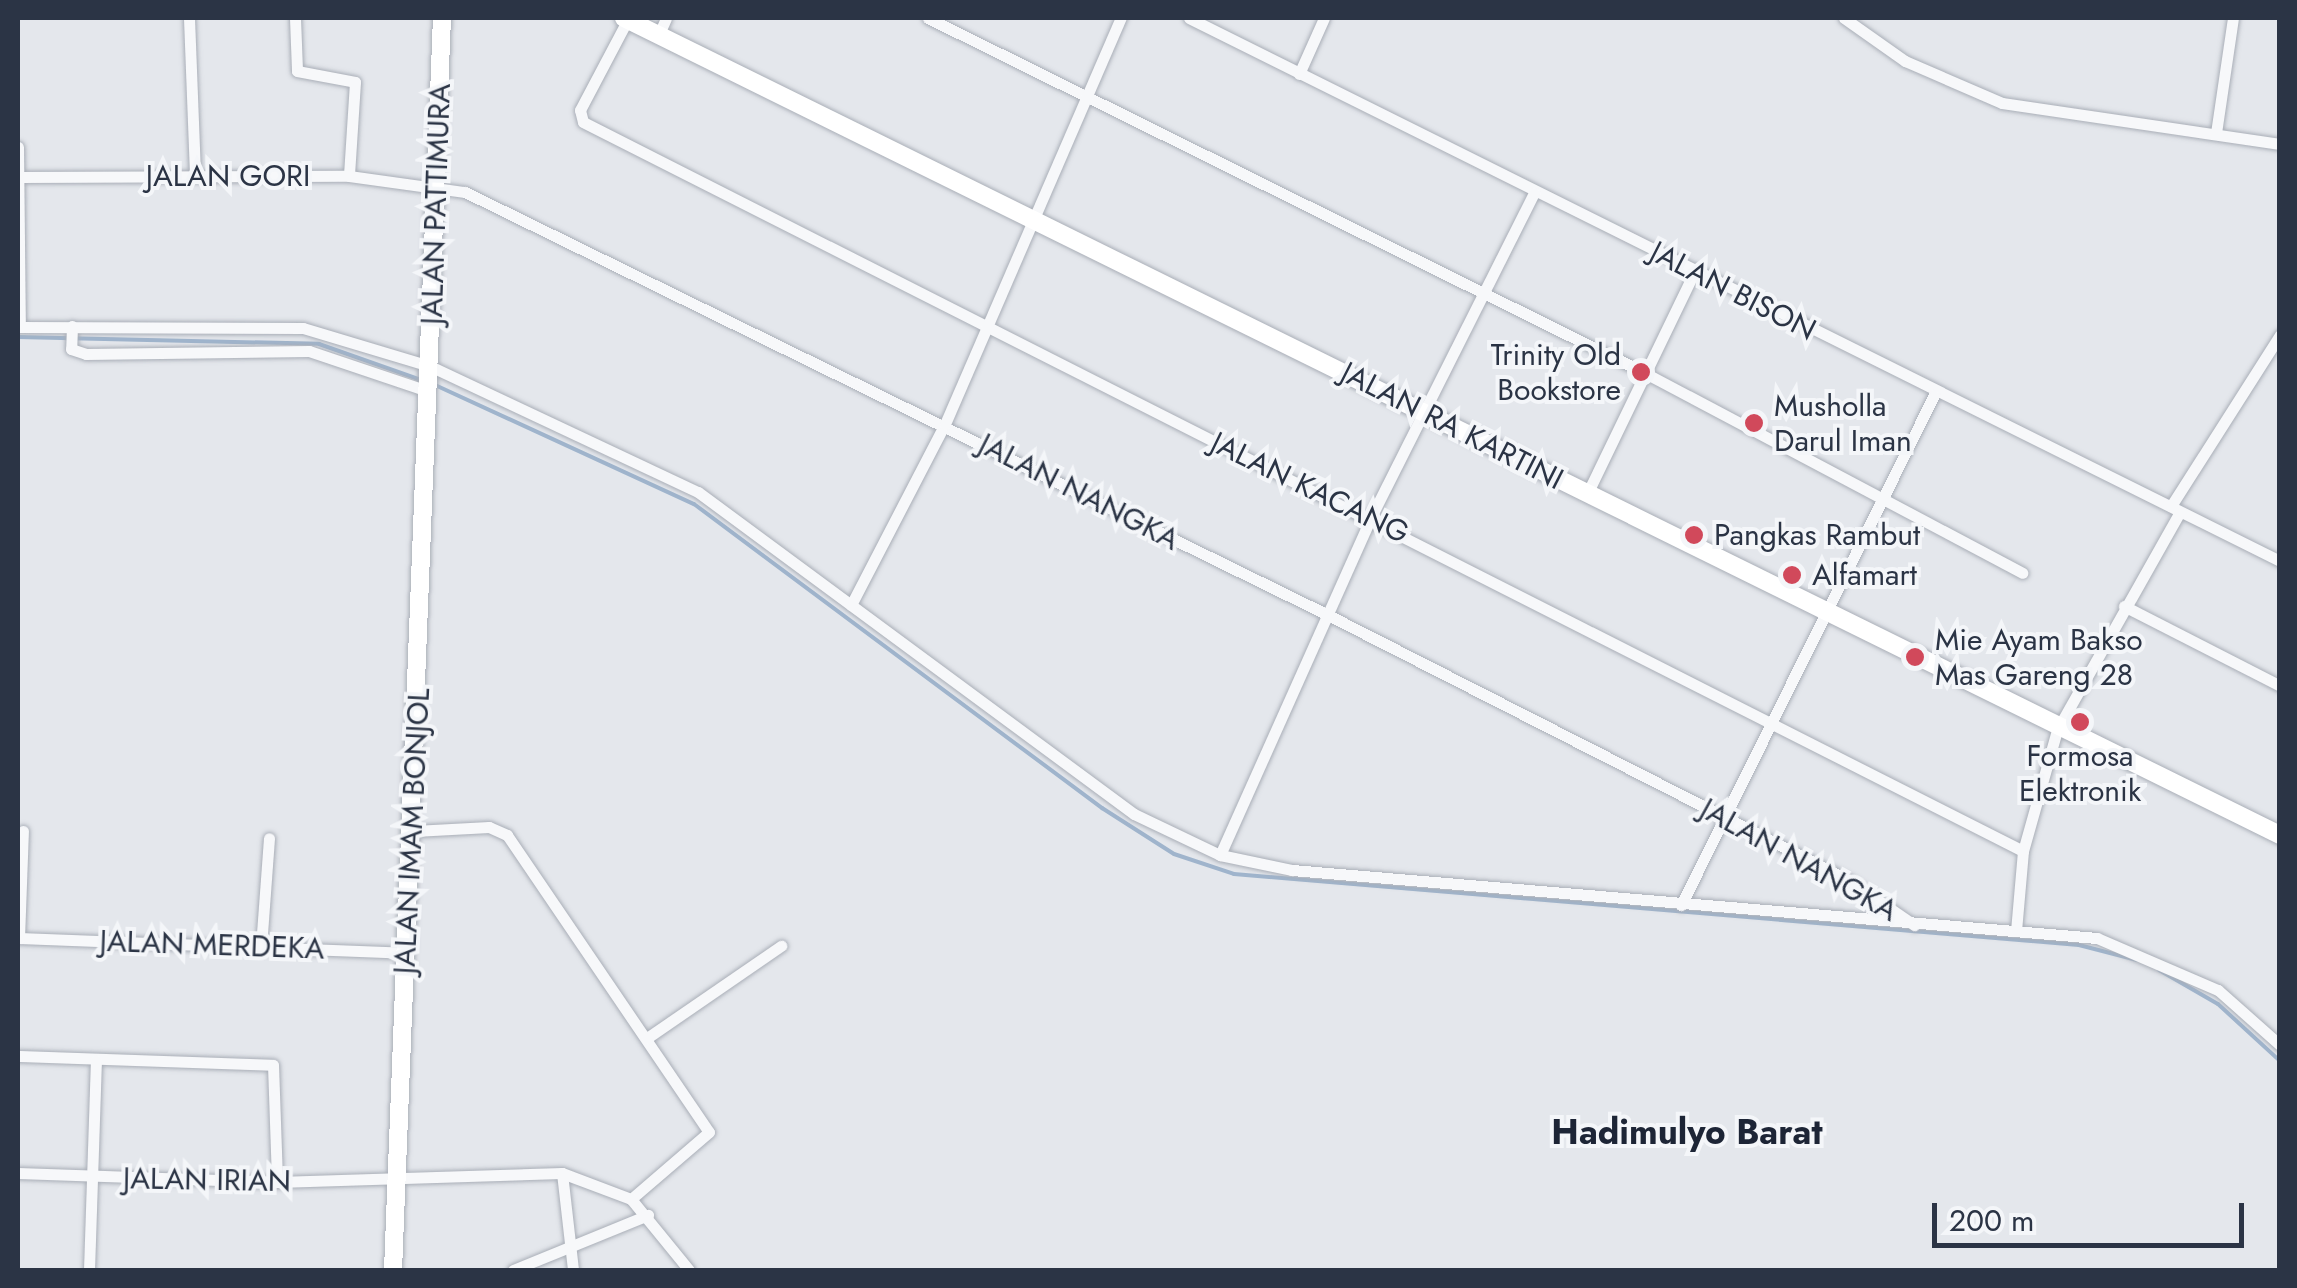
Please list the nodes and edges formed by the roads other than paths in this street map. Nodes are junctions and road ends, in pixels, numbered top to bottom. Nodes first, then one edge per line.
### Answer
1 (189, 18) edge
2 (294, 18) edge
3 (442, 18) edge
4 (626, 18) edge
5 (928, 18) edge
6 (1121, 18) edge
7 (1188, 18) edge
8 (1324, 18) edge
9 (1844, 18) edge
10 (2233, 18) edge
11 (662, 26) edge
12 (1299, 74) junction
13 (1091, 95) junction
14 (2216, 133) junction
15 (2280, 144) edge
16 (18, 147) edge
17 (18, 176) edge
18 (196, 176) junction
19 (349, 176) junction
20 (436, 181) junction
21 (1534, 193) junction
22 (1039, 219) junction
23 (1696, 270) junction
24 (1482, 292) junction
25 (19, 327) edge
26 (986, 331) junction
27 (71, 333) junction
28 (2280, 335) edge
29 (430, 366) junction
30 (1645, 373) junction
31 (428, 390) junction
32 (1934, 395) junction
33 (1430, 415) junction
34 (945, 424) junction
35 (1587, 494) junction
36 (1879, 501) junction
37 (2176, 509) junction
38 (1371, 518) junction
39 (2280, 561) edge
40 (2022, 573) dead end
41 (850, 605) junction
42 (2124, 606) junction
43 (1821, 613) junction
44 (1328, 615) junction
45 (2280, 686) edge
46 (1768, 719) junction
47 (2057, 730) junction
48 (1720, 814) junction
49 (23, 831) dead end
50 (414, 832) junction
51 (2280, 836) edge
52 (269, 838) dead end
53 (2023, 850) junction
54 (1220, 855) junction
55 (1680, 905) junction
56 (1914, 925) junction
57 (2016, 932) junction
58 (18, 938) edge
59 (781, 946) dead end
60 (261, 947) junction
61 (406, 952) junction
62 (647, 1038) junction
63 (2280, 1045) edge
64 (18, 1056) edge
65 (96, 1060) junction
66 (18, 1173) edge
67 (562, 1173) junction
68 (94, 1177) junction
69 (277, 1182) junction
70 (397, 1182) junction
71 (632, 1200) junction
72 (648, 1215) junction
73 (571, 1249) junction
74 (89, 1270) edge
75 (393, 1270) edge
76 (513, 1270) edge
77 (573, 1270) edge
78 (689, 1270) edge

1 - 18 street
2 - 19 street
3 - 20 main road, JALAN PATTIMURA
4 - 11 main road, JALAN RA KARTINI
4 - 26 street, JALAN KACANG
5 - 13 street
6 - 13 street
7 - 12 street, JALAN BISON
8 - 12 street
9 - 14 street
10 - 14 street
11 - 22 main road, JALAN RA KARTINI
12 - 21 street, JALAN BISON
13 - 22 street
13 - 24 street
14 - 15 street
16 - 17 street
17 - 18 street, JALAN GORI
17 - 25 street
18 - 19 street, JALAN GORI
19 - 20 street, JALAN GORI
20 - 29 main road, JALAN PATTIMURA
20 - 34 street, JALAN NANGKA
21 - 23 street, JALAN BISON
21 - 24 street
22 - 26 street
22 - 33 main road, JALAN RA KARTINI
23 - 30 street
23 - 32 street, JALAN BISON
24 - 30 street
24 - 33 street
25 - 27 street
26 - 34 street
26 - 38 street, JALAN KACANG
27 - 29 street, JALAN NANGKA
27 - 31 street
28 - 37 street
29 - 31 main road, JALAN PATTIMURA
29 - 41 street, JALAN NANGKA
30 - 35 street
30 - 36 street
31 - 50 main road, JALAN IMAM BONJOL
32 - 36 street
32 - 37 street, JALAN BISON
33 - 35 main road, JALAN RA KARTINI
33 - 38 street
34 - 41 street
34 - 44 street, JALAN NANGKA
35 - 43 main road, JALAN RA KARTINI
36 - 40 street
36 - 43 street
37 - 39 street, JALAN BISON
37 - 42 street
38 - 44 street
38 - 46 street, JALAN KACANG
41 - 54 street, JALAN NANGKA
42 - 45 street
42 - 47 street
43 - 46 street
43 - 47 main road, JALAN RA KARTINI
44 - 48 street, JALAN NANGKA
44 - 54 street
46 - 48 street
46 - 53 street, JALAN KACANG
47 - 51 main road, JALAN RA KARTINI
47 - 53 street
48 - 55 street
48 - 56 street, JALAN NANGKA
49 - 58 street
50 - 61 main road, JALAN IMAM BONJOL
50 - 62 street
52 - 60 street
53 - 57 street
54 - 55 street, JALAN NANGKA
55 - 56 street, JALAN NANGKA
56 - 57 street
57 - 63 street
58 - 60 street, JALAN MERDEKA
59 - 62 street
60 - 61 street, JALAN MERDEKA
61 - 70 main road, JALAN IMAM BONJOL
62 - 71 street
64 - 65 street
65 - 68 street
65 - 69 street
66 - 68 street, JALAN IRIAN
67 - 70 street, JALAN IRIAN
67 - 71 street
67 - 73 street
68 - 69 street, JALAN IRIAN
68 - 74 street
69 - 70 street, JALAN IRIAN
70 - 75 main road, JALAN IMAM BONJOL
71 - 72 street
72 - 73 street
72 - 78 street
73 - 76 street
73 - 77 street

